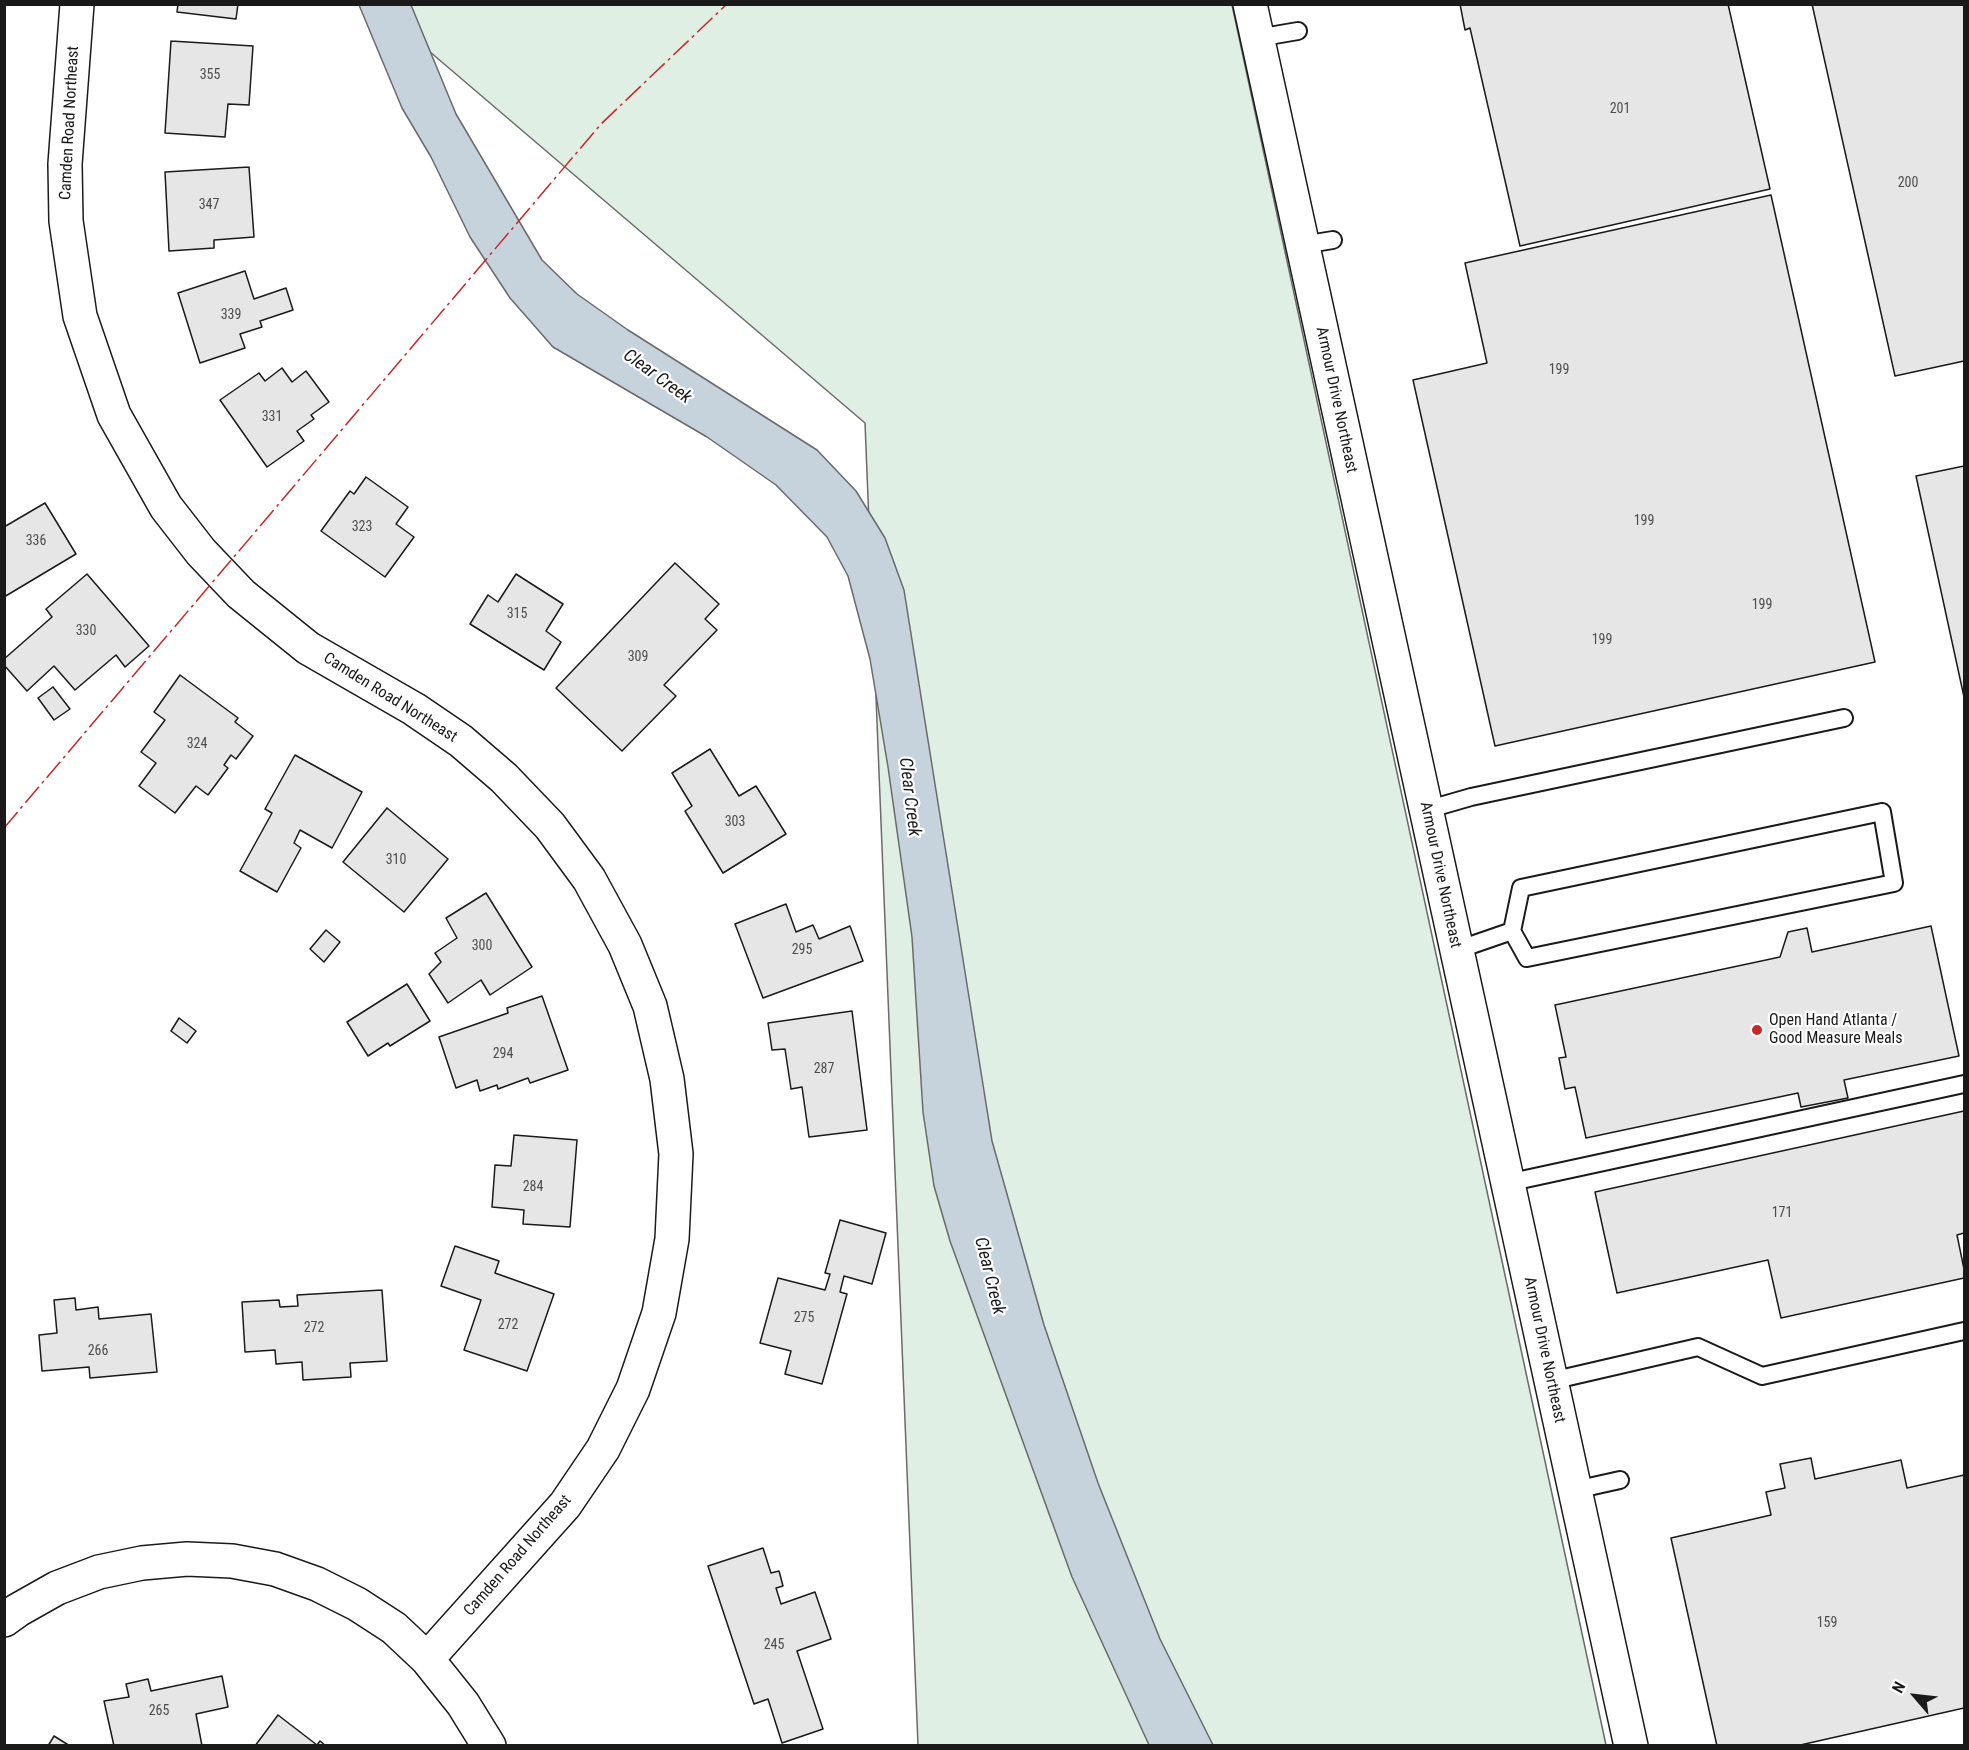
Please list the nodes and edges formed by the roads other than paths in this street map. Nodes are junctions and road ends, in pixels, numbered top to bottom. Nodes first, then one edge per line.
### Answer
1 (77, 4) edge
2 (1250, 4) edge
3 (1298, 31) dead end
4 (1257, 38) junction
5 (1844, 718) dead end
6 (1426, 810) junction
7 (1512, 931) junction
8 (1457, 950) junction
9 (1965, 1084) edge
10 (1508, 1183) junction
11 (1965, 1331) edge
12 (1551, 1382) junction
13 (1620, 1480) dead end
14 (1575, 1490) junction
15 (4, 1620) edge
16 (427, 1659) junction
17 (489, 1746) edge
18 (1631, 1746) edge

1 - 16 street, Camden Road Northeast
2 - 4 street, Armour Drive Northeast
3 - 4 lane
4 - 6 street, Armour Drive Northeast
5 - 6 lane
6 - 8 street, Armour Drive Northeast
7 - 7 lane
7 - 8 lane
8 - 10 street, Armour Drive Northeast
9 - 10 lane
10 - 12 street, Armour Drive Northeast
11 - 12 lane
12 - 14 street, Armour Drive Northeast
13 - 14 lane
14 - 18 street, Armour Drive Northeast
15 - 16 street
16 - 17 street

